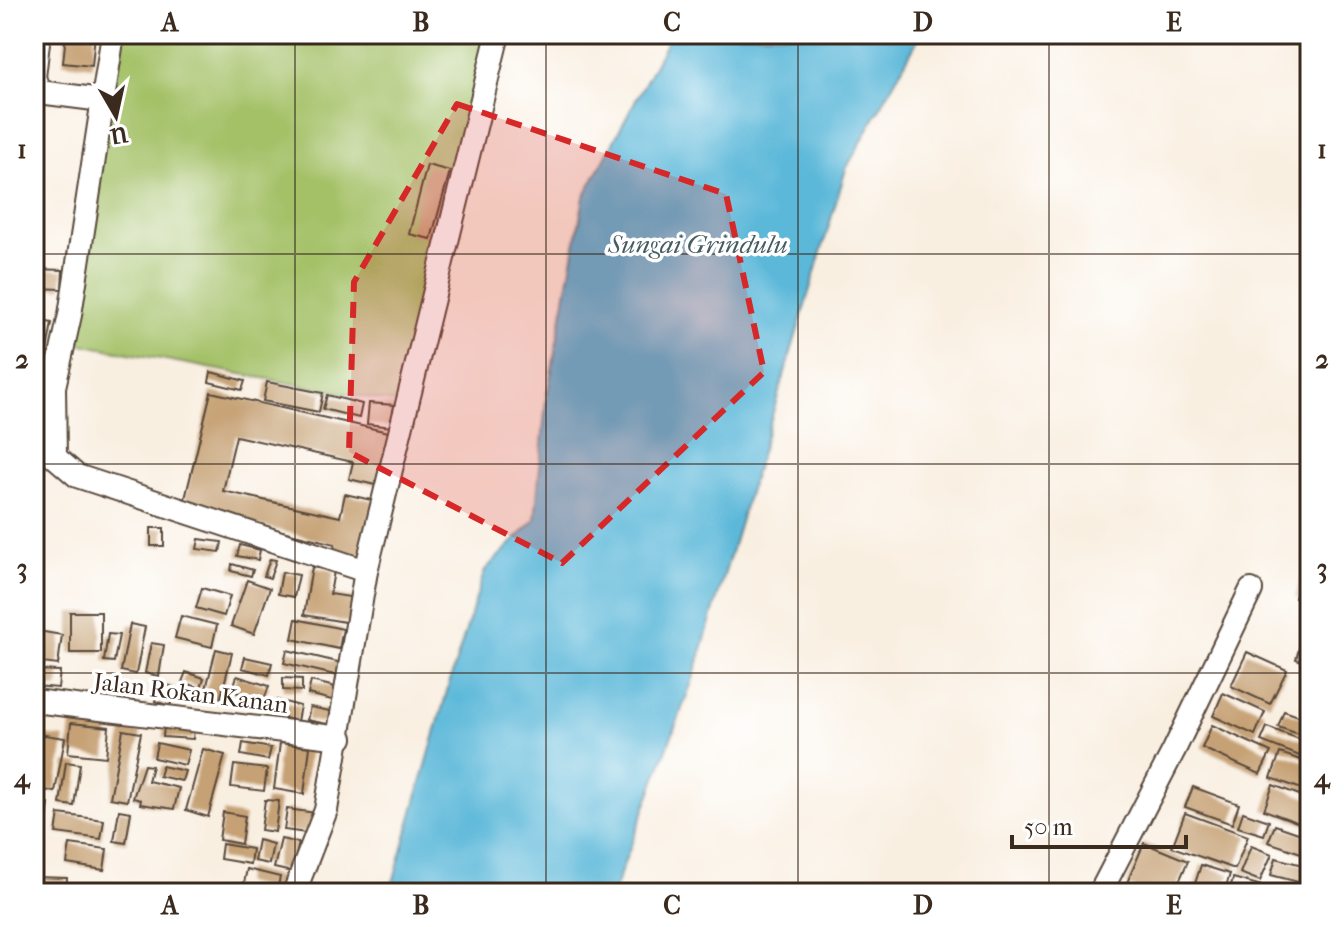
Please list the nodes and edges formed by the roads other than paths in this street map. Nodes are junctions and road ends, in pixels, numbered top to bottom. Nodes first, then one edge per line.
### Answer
1 (39, 34) edge
2 (113, 34) edge
3 (498, 34) edge
4 (102, 100) junction
5 (44, 386) edge
6 (366, 571) junction
7 (1251, 590) dead end
8 (34, 701) edge
9 (341, 738) junction
10 (294, 893) edge
11 (1100, 893) edge

1 - 4 street
2 - 4 street
3 - 6 street
4 - 5 street
5 - 6 street
6 - 9 street
7 - 11 street
8 - 9 street, Jalan Rokan Kanan
9 - 10 street

